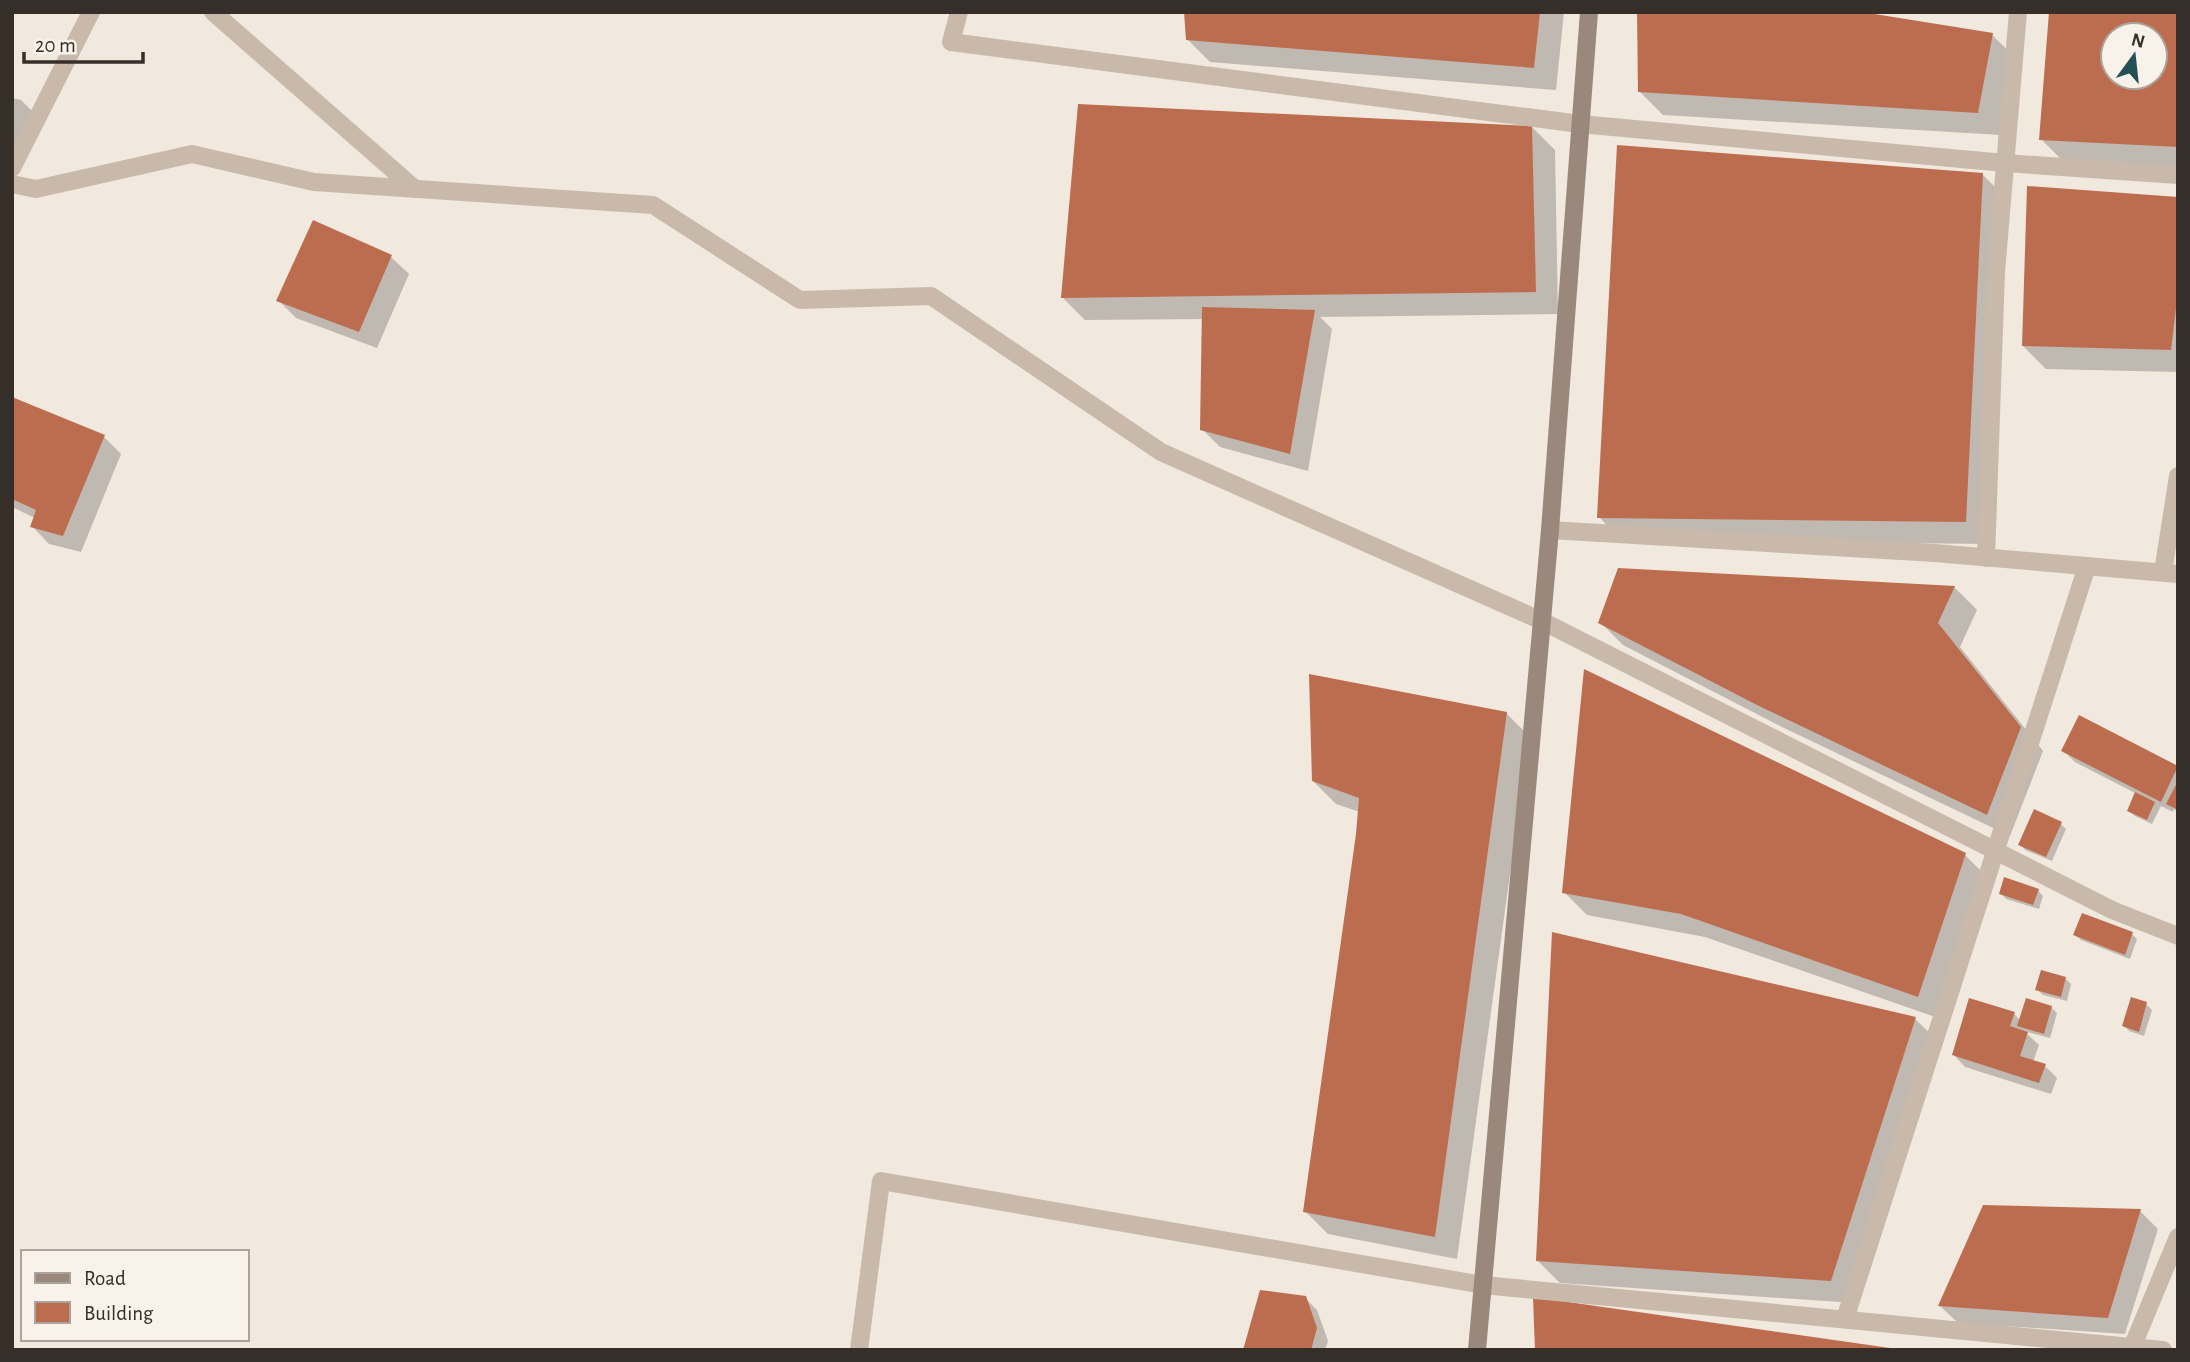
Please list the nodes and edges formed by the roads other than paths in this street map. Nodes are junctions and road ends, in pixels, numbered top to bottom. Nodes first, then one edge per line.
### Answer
1 (91, 12) edge
2 (213, 12) edge
3 (959, 12) edge
4 (1590, 12) edge
5 (2018, 12) edge
6 (1580, 124) junction
7 (2004, 163) junction
8 (12, 168) edge
9 (2178, 175) edge
10 (12, 184) edge
11 (415, 189) junction
12 (2178, 476) edge
13 (1550, 530) junction
14 (1986, 558) junction
15 (2087, 566) junction
16 (2171, 573) edge
17 (1542, 621) junction
18 (1996, 851) junction
19 (2178, 936) edge
20 (2178, 1237) edge
21 (1483, 1285) junction
22 (1845, 1320) junction
23 (2131, 1348) edge
24 (859, 1350) edge
25 (1477, 1350) edge
26 (2163, 1350) edge

1 - 8 street
2 - 11 street
3 - 6 street
4 - 6 street
5 - 7 street
6 - 7 street
6 - 13 street
7 - 9 street
7 - 14 street
10 - 11 street
11 - 17 street
12 - 16 street
13 - 14 street
13 - 17 street
14 - 15 street
15 - 16 street
15 - 18 street
17 - 18 street
17 - 21 street
18 - 19 street
18 - 22 street
20 - 23 street
21 - 22 street
21 - 24 street
21 - 25 street
22 - 23 street
23 - 26 street

